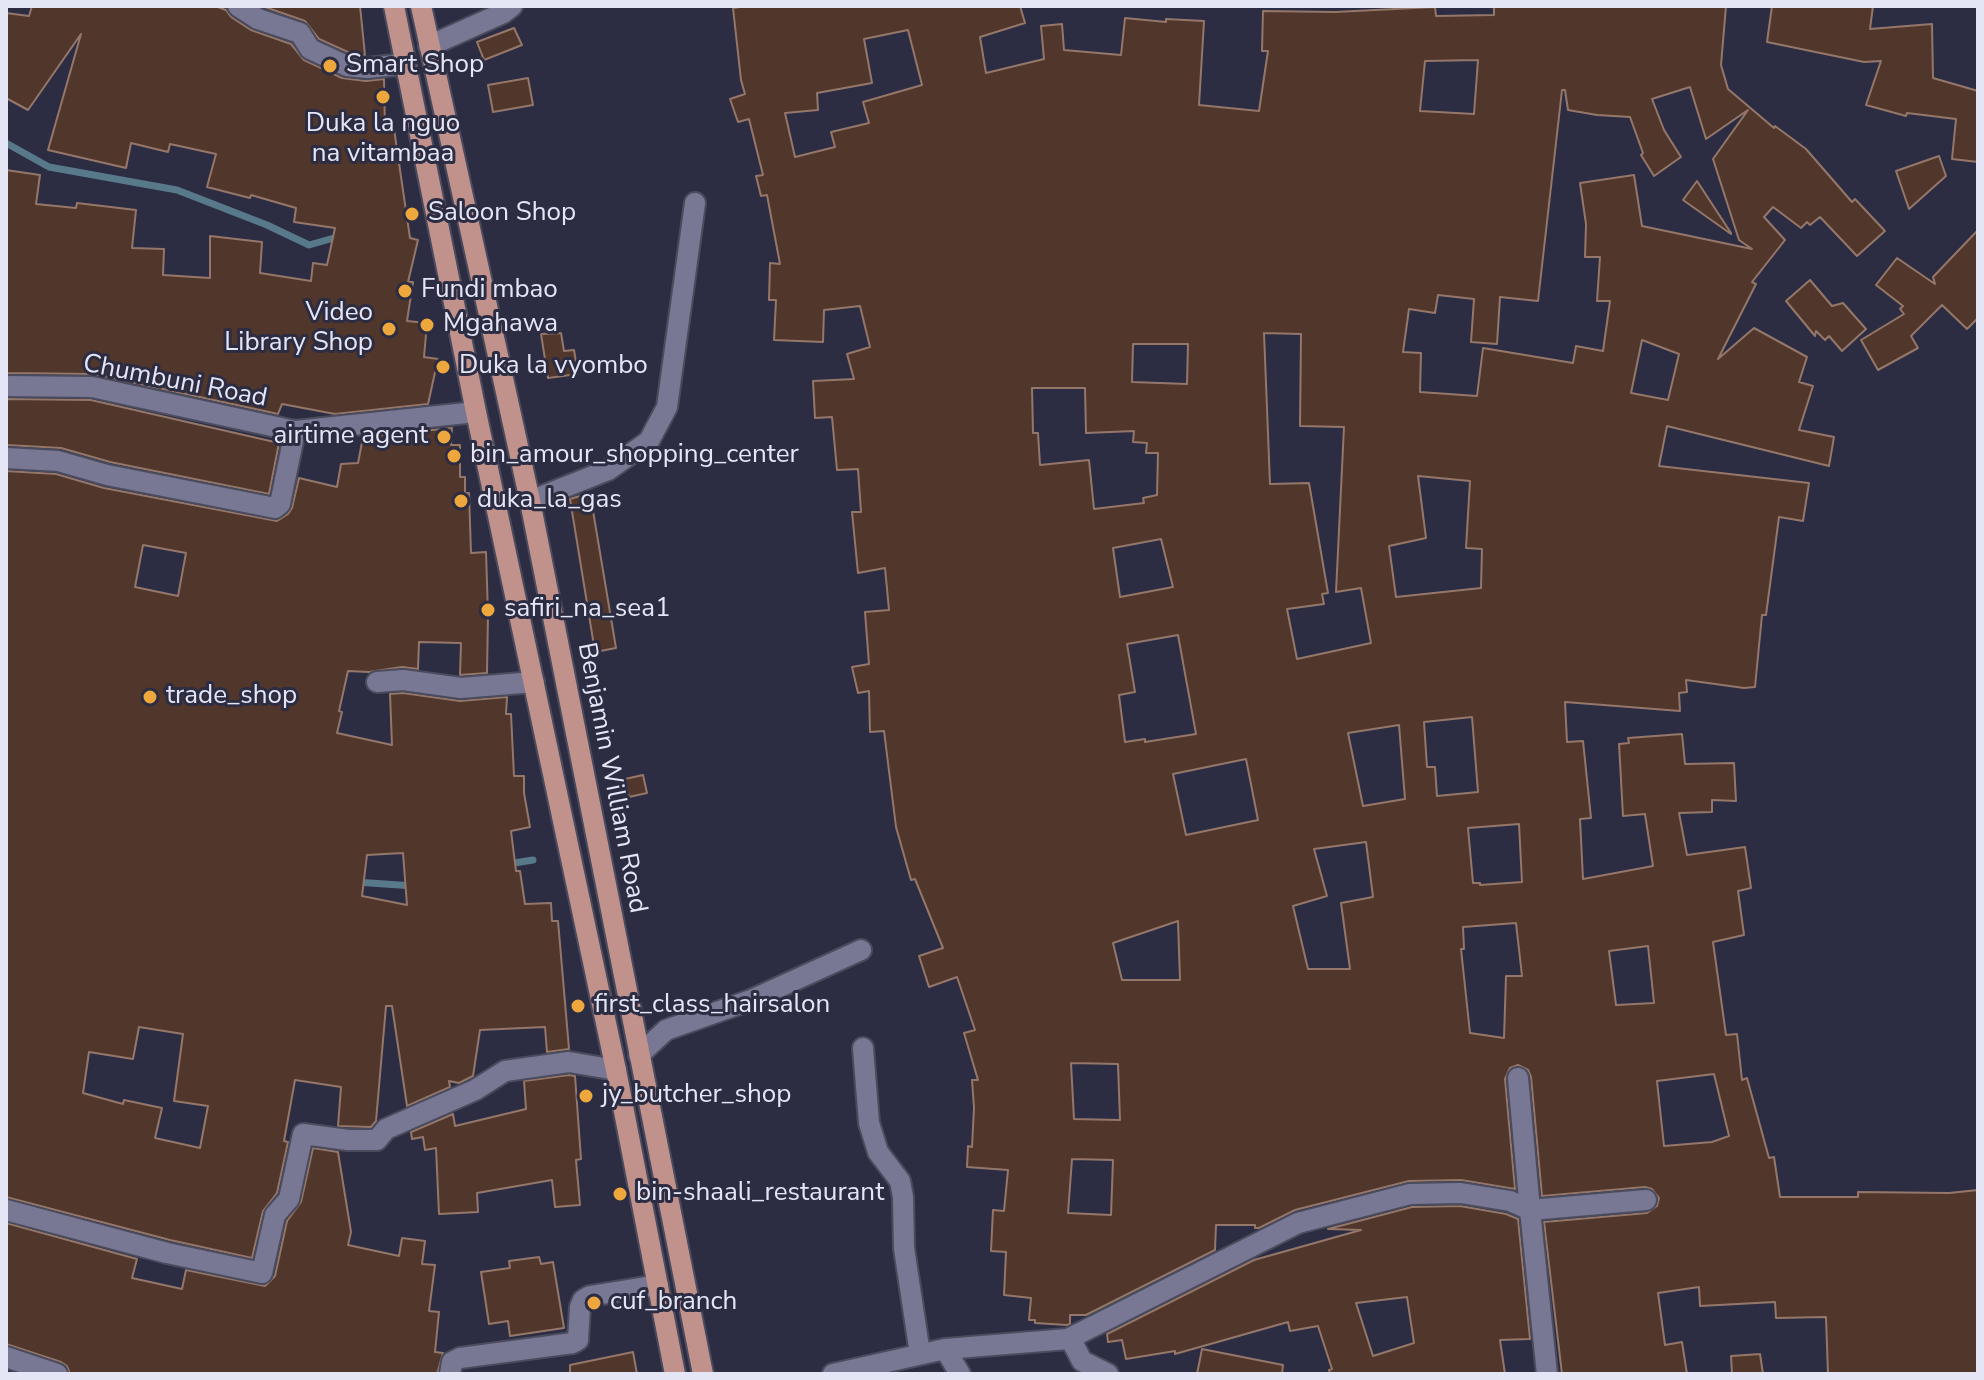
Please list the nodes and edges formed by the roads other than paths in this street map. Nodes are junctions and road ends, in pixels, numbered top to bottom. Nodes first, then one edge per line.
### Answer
1 (238, 6) edge
2 (394, 6) edge
3 (421, 6) edge
4 (512, 6) edge
5 (429, 46) junction
6 (405, 64) junction
7 (695, 203) dead end
8 (6, 386) edge
9 (476, 412) junction
10 (295, 431) junction
11 (6, 458) edge
12 (530, 501) junction
13 (377, 682) dead end
14 (534, 682) junction
15 (861, 950) dead end
16 (863, 1048) dead end
17 (639, 1055) junction
18 (616, 1070) junction
19 (1518, 1078) dead end
20 (1646, 1200) dead end
21 (6, 1210) edge
22 (1530, 1210) junction
23 (658, 1285) junction
24 (1070, 1338) junction
25 (945, 1349) junction
26 (920, 1354) junction
27 (6, 1357) edge
28 (57, 1374) edge
29 (450, 1374) edge
30 (675, 1374) edge
31 (703, 1374) edge
32 (833, 1374) edge
33 (960, 1374) edge
34 (1108, 1374) edge
35 (1547, 1374) edge

1 - 6 street
2 - 6 main road, Benjamin William Road
3 - 5 main road, Benjamin William Road
4 - 5 street
5 - 12 main road, Benjamin William Road
6 - 9 main road, Benjamin William Road
7 - 12 street
8 - 10 street, Chumbuni Road
9 - 10 street, Chumbuni Road
9 - 14 main road, Benjamin William Road
10 - 11 street
12 - 17 main road, Benjamin William Road
13 - 14 street
14 - 18 main road, Benjamin William Road
15 - 17 street
16 - 26 street
17 - 31 main road, Benjamin William Road
18 - 21 street
18 - 23 main road, Benjamin William Road
19 - 22 street
20 - 22 street
22 - 24 street
22 - 35 street
23 - 29 street
23 - 30 main road, Benjamin William Road
24 - 25 street
24 - 34 street
25 - 26 street
25 - 33 street
26 - 32 street
27 - 28 street

